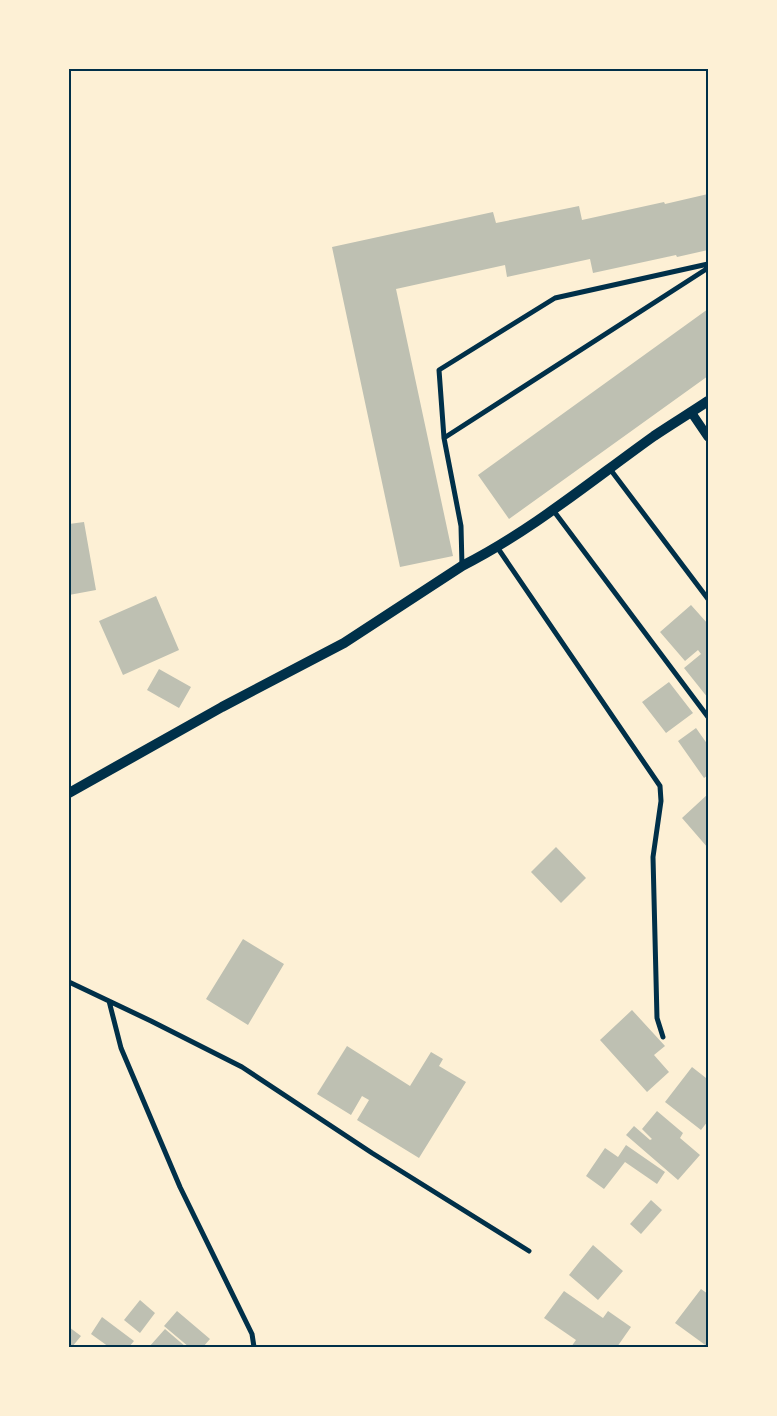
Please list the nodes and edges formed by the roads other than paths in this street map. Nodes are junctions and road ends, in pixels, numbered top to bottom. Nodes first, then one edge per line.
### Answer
1 (708, 264) edge
2 (708, 268) edge
3 (708, 401) edge
4 (692, 412) junction
5 (708, 437) edge
6 (444, 438) junction
7 (610, 468) junction
8 (553, 510) junction
9 (497, 546) junction
10 (462, 566) junction
11 (708, 599) edge
12 (708, 717) edge
13 (69, 793) edge
14 (69, 982) edge
15 (109, 1001) junction
16 (663, 1037) dead end
17 (529, 1251) dead end
18 (254, 1347) edge

1 - 6 street
2 - 6 street
3 - 4 main road
4 - 5 street
4 - 7 main road
6 - 10 street
7 - 8 main road
7 - 11 street
8 - 9 main road
8 - 12 street
9 - 10 main road
9 - 16 street
10 - 13 main road
14 - 15 street
15 - 17 street
15 - 18 street

